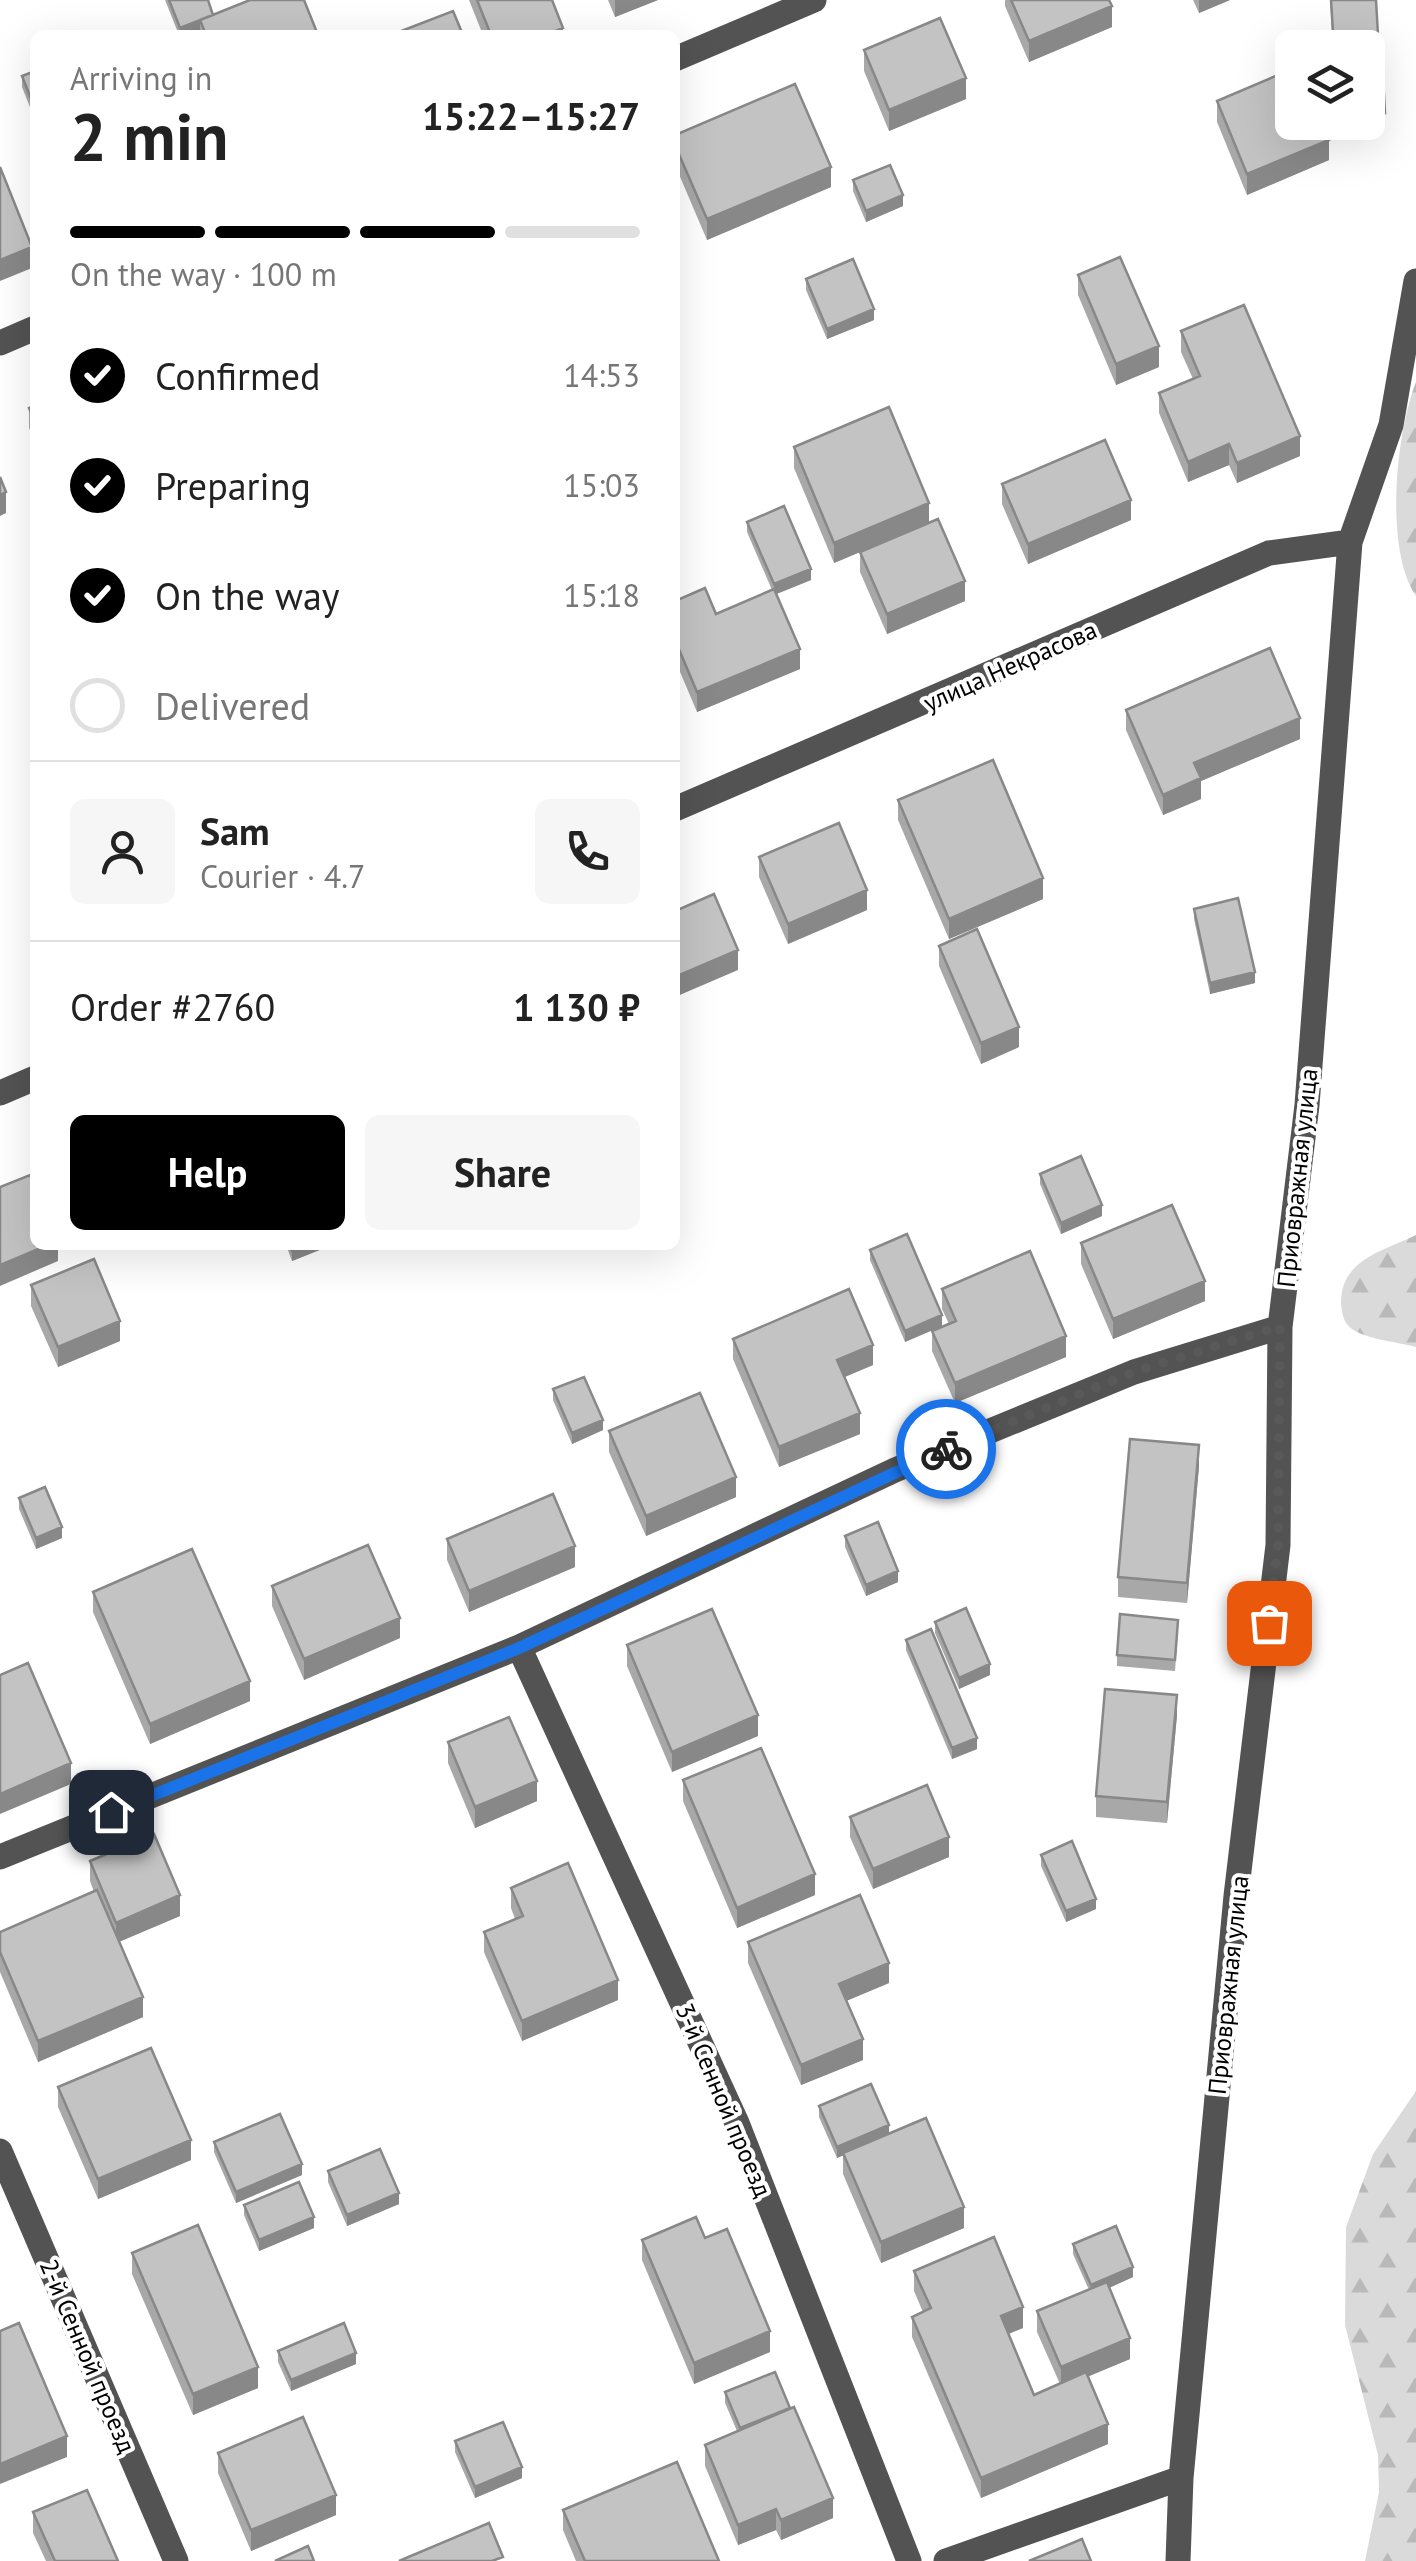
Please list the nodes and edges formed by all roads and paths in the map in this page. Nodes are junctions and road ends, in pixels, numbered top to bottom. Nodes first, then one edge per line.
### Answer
1 (814, 0) edge
2 (680, 56) edge
3 (1416, 281) edge
4 (30, 330) edge
5 (0, 343) edge
6 (1350, 542) junction
7 (680, 806) edge
8 (30, 1080) edge
9 (0, 1093) edge
10 (1280, 1326) junction
11 (519, 1648) junction
12 (0, 1856) edge
13 (0, 2151) edge
14 (1181, 2478) junction
15 (176, 2561) edge
16 (909, 2561) edge
17 (946, 2561) edge
18 (1178, 2561) edge

1 - 2 street
3 - 6 street, Приовражная улица
4 - 5 street
6 - 7 street, улица Некрасова
6 - 10 street, Приовражная улица
8 - 9 street
10 - 11 street
10 - 14 street, Приовражная улица
11 - 12 street
11 - 16 street, 3-й Сенной проезд
13 - 15 street, 2-й Сенной проезд
14 - 17 street
14 - 18 street, Приовражная улица

